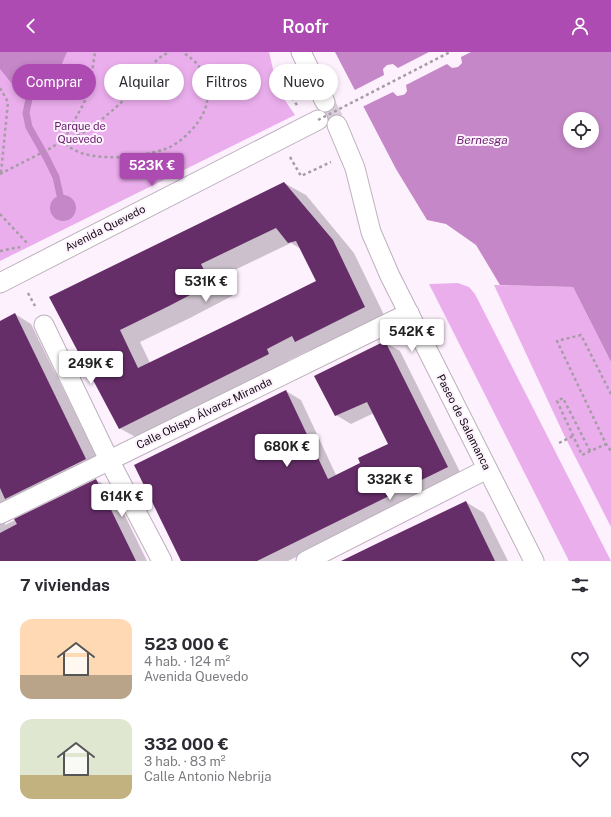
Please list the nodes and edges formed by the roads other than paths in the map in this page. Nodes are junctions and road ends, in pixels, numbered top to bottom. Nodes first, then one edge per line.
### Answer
1 (301, 52) edge
2 (325, 102) tunnel mouth
3 (313, 122) road end
4 (337, 125) tunnel mouth
5 (0, 283) edge
6 (409, 312) junction
7 (44, 324) road end
8 (109, 460) junction
9 (487, 469) junction
10 (0, 514) edge
11 (162, 561) edge
12 (306, 561) edge
13 (534, 561) edge

1 - 2 street
3 - 5 street, Avenida Quevedo
4 - 6 street, Paseo de Salamanca
6 - 8 street, Calle Obispo Álvarez Miranda
6 - 9 street, Paseo de Salamanca
7 - 8 street
8 - 10 street, Calle Obispo Álvarez Miranda
8 - 11 street
9 - 12 street
9 - 13 street, Paseo de Salamanca

